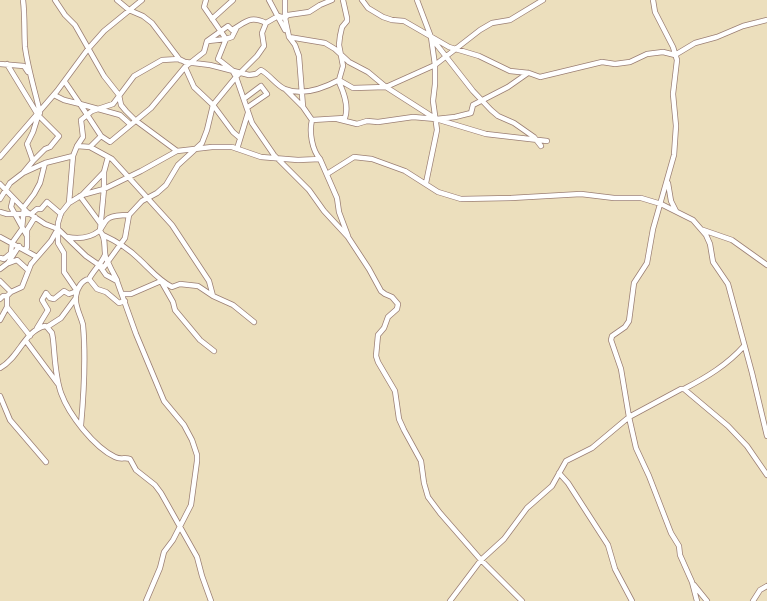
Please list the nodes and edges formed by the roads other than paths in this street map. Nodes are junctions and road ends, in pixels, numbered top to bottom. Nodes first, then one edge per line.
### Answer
1 (24, 0) edge
2 (55, 0) edge
3 (117, 0) edge
4 (142, 0) edge
5 (206, 0) edge
6 (232, 0) edge
7 (268, 0) edge
8 (285, 0) edge
9 (332, 0) edge
10 (343, 0) edge
11 (362, 0) edge
12 (418, 0) edge
13 (543, 0) edge
14 (653, 0) edge
15 (129, 10) junction
16 (278, 16) junction
17 (284, 18) junction
18 (212, 19) junction
19 (767, 20) edge
20 (266, 23) junction
21 (237, 27) junction
22 (220, 31) junction
23 (289, 37) junction
24 (431, 37) junction
25 (226, 40) junction
26 (207, 41) junction
27 (457, 48) junction
28 (88, 49) junction
29 (342, 55) junction
30 (675, 55) junction
31 (447, 58) junction
32 (179, 59) junction
33 (190, 62) junction
34 (0, 64) edge
35 (7, 64) junction
36 (435, 66) junction
37 (185, 67) junction
38 (232, 70) junction
39 (529, 73) junction
40 (241, 74) junction
41 (32, 78) junction
42 (236, 78) junction
43 (339, 80) junction
44 (65, 82) junction
45 (386, 87) junction
46 (285, 89) junction
47 (302, 91) junction
48 (54, 95) junction
49 (119, 95) junction
50 (245, 98) junction
51 (482, 99) junction
52 (80, 104) junction
53 (213, 105) junction
54 (303, 107) junction
55 (100, 110) junction
56 (248, 110) junction
57 (39, 114) junction
58 (88, 115) junction
59 (337, 118) junction
60 (436, 119) junction
61 (312, 120) junction
62 (132, 122) junction
63 (101, 136) junction
64 (240, 138) junction
65 (536, 140) junction
66 (547, 141) dead end
67 (77, 146) junction
68 (541, 146) dead end
69 (90, 147) junction
70 (195, 148) junction
71 (237, 149) junction
72 (177, 151) junction
73 (73, 156) junction
74 (108, 156) junction
75 (0, 157) edge
76 (278, 159) junction
77 (320, 159) junction
78 (33, 161) junction
79 (45, 163) junction
80 (104, 172) junction
81 (23, 173) junction
82 (327, 174) junction
83 (128, 176) junction
84 (668, 182) junction
85 (426, 183) junction
86 (0, 184) edge
87 (104, 189) junction
88 (5, 191) junction
89 (81, 196) junction
90 (147, 198) junction
91 (0, 199) edge
92 (13, 199) junction
93 (69, 203) junction
94 (661, 204) junction
95 (24, 207) junction
96 (676, 211) junction
97 (0, 212) edge
98 (22, 213) junction
99 (16, 214) junction
100 (61, 214) junction
101 (129, 215) junction
102 (33, 216) junction
103 (100, 223) junction
104 (22, 229) junction
105 (58, 229) junction
106 (703, 230) junction
107 (101, 233) junction
108 (27, 236) junction
109 (66, 236) junction
110 (348, 237) junction
111 (1, 239) edge
112 (12, 242) junction
113 (122, 244) junction
114 (19, 246) junction
115 (26, 250) junction
116 (105, 255) junction
117 (37, 257) junction
118 (0, 258) edge
119 (108, 261) junction
120 (8, 263) junction
121 (99, 265) junction
122 (767, 265) edge
123 (0, 269) edge
124 (28, 270) junction
125 (89, 279) junction
126 (0, 281) edge
127 (117, 281) junction
128 (161, 281) junction
129 (77, 291) junction
130 (12, 292) junction
131 (123, 294) junction
132 (7, 296) junction
133 (213, 296) junction
134 (0, 299) edge
135 (75, 299) junction
136 (125, 301) junction
137 (7, 307) junction
138 (0, 320) edge
139 (254, 322) dead end
140 (47, 327) junction
141 (38, 328) junction
142 (30, 336) junction
143 (26, 341) junction
144 (744, 346) junction
145 (214, 351) dead end
146 (0, 368) edge
147 (59, 385) junction
148 (684, 389) junction
149 (0, 396) edge
150 (629, 418) junction
151 (81, 425) junction
152 (767, 436) edge
153 (46, 462) dead end
154 (559, 473) junction
155 (767, 476) edge
156 (180, 525) junction
157 (482, 560) junction
158 (692, 582) junction
159 (767, 586) edge
160 (146, 601) edge
161 (211, 601) edge
162 (450, 601) edge
163 (522, 601) edge
164 (632, 601) edge
165 (697, 601) edge
166 (708, 601) edge
167 (753, 601) edge

1 - 41 street
2 - 28 street
3 - 15 street
4 - 15 street
5 - 18 street
6 - 18 street
7 - 16 street
8 - 17 street
9 - 17 street
10 - 29 street
11 - 24 street
12 - 24 street
13 - 27 street
14 - 30 street
15 - 28 street
15 - 32 street
16 - 17 street
16 - 20 street
16 - 23 street
17 - 23 street
18 - 22 street
19 - 30 street
20 - 21 street
20 - 40 street
21 - 22 street
21 - 25 street
22 - 25 street
22 - 26 street
23 - 29 street
23 - 47 street
24 - 27 street
24 - 31 street
24 - 36 street
25 - 26 street
25 - 38 street
26 - 33 street
27 - 31 street
27 - 39 street
28 - 44 street
28 - 49 street
29 - 43 street
29 - 45 street
30 - 39 street
30 - 84 street
31 - 36 street
31 - 51 street
32 - 33 street
32 - 37 street
32 - 49 street
33 - 37 street
33 - 38 street
34 - 35 street
35 - 41 street
35 - 57 street
36 - 45 street
36 - 60 street
37 - 53 street
37 - 62 street
38 - 40 street
38 - 42 street
39 - 51 street
40 - 42 street
40 - 46 street
41 - 57 street
42 - 50 street
42 - 53 street
43 - 45 street
43 - 47 street
43 - 59 street
44 - 48 street
44 - 52 street
45 - 60 street
46 - 47 street
46 - 54 street
47 - 54 street
48 - 52 street
48 - 57 street
49 - 55 street
49 - 62 street
50 - 56 street
50 - 56 street
51 - 60 street
51 - 65 street
52 - 55 street
52 - 58 street
53 - 64 street
53 - 70 street
54 - 61 street
55 - 58 street
55 - 62 street
56 - 64 street
56 - 76 street
57 - 75 street
57 - 78 street
57 - 78 street
58 - 63 street
58 - 67 street
59 - 60 street
59 - 61 street
60 - 65 street
60 - 85 street
61 - 77 street
62 - 63 street
62 - 72 street
63 - 69 street
64 - 71 street
65 - 66 street
65 - 68 street
67 - 69 street
67 - 73 street
69 - 74 street
70 - 71 street
70 - 72 street
70 - 90 street
71 - 76 street
72 - 83 street
73 - 79 street
73 - 93 street
74 - 80 street
74 - 83 street
76 - 77 street
76 - 110 street
77 - 82 street
78 - 81 street
79 - 81 street
79 - 95 street
80 - 87 street
80 - 89 street
81 - 88 street
82 - 85 street
82 - 110 street
83 - 87 street
83 - 90 street
84 - 94 street
84 - 96 street
85 - 94 street
86 - 88 street
87 - 89 street
87 - 103 street
88 - 91 street
88 - 92 street
89 - 93 street
89 - 103 street
90 - 101 street
90 - 133 street
92 - 95 street
92 - 99 street
93 - 100 street
94 - 96 street
94 - 150 street
95 - 98 street
95 - 102 street
96 - 106 street
97 - 99 street
98 - 99 street
98 - 102 street
98 - 104 street
99 - 104 street
100 - 102 street
100 - 105 street
101 - 107 street
101 - 113 street
102 - 105 street
102 - 108 street
103 - 107 street
104 - 108 street
104 - 112 street
105 - 109 street
105 - 117 street
105 - 129 street
106 - 122 street
106 - 144 street
107 - 109 street
107 - 113 street
107 - 116 street
108 - 115 street
109 - 121 street
110 - 157 street
111 - 112 street
112 - 114 street
112 - 118 street
113 - 119 street
113 - 128 street
114 - 115 street
114 - 120 street
115 - 117 street
116 - 119 street
116 - 121 street
117 - 124 street
119 - 121 street
119 - 127 street
120 - 123 street
120 - 124 street
121 - 125 street
121 - 127 street
124 - 130 street
125 - 129 street
125 - 136 street
126 - 130 street
127 - 131 street
128 - 131 street
128 - 133 street
128 - 145 street
129 - 135 street
129 - 141 street
130 - 132 street
131 - 136 street
132 - 134 street
132 - 137 street
133 - 139 street
135 - 140 street
135 - 151 street
136 - 156 street
137 - 138 street
137 - 142 street
140 - 141 street
140 - 147 street
141 - 142 street
142 - 143 street
143 - 146 street
143 - 147 street
144 - 148 street
144 - 152 street
147 - 151 street
148 - 150 street
148 - 155 street
149 - 153 street
150 - 154 street
150 - 158 street
151 - 156 street
154 - 157 street
154 - 164 street
156 - 160 street
156 - 161 street
157 - 162 street
157 - 163 street
158 - 165 street
158 - 166 street
159 - 167 street

